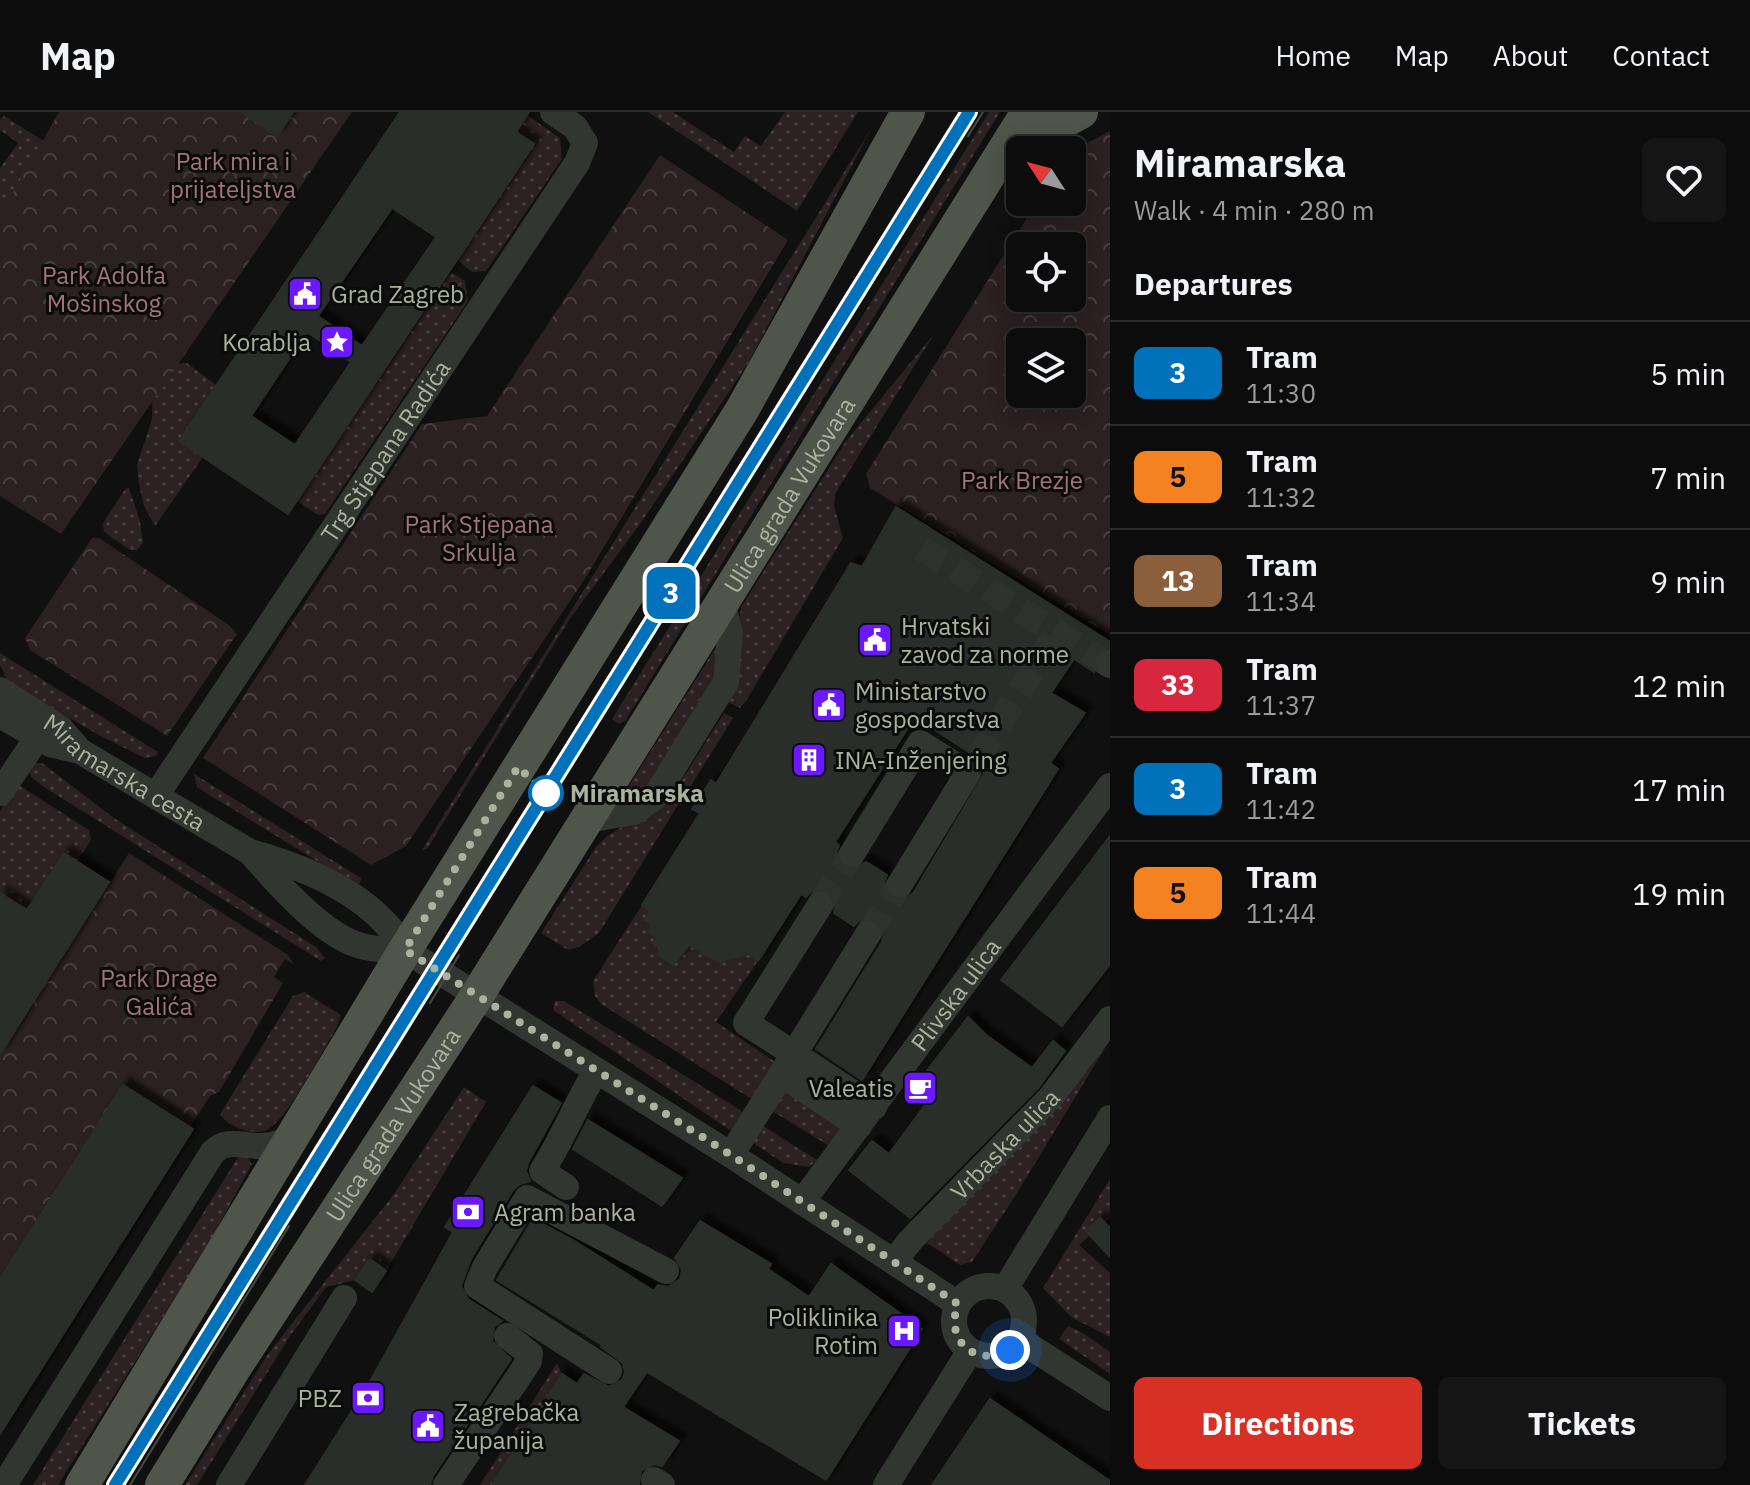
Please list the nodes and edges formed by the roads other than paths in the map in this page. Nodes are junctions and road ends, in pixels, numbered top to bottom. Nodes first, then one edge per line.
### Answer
1 (553, 112) edge
2 (908, 112) edge
3 (1028, 112) edge
4 (1081, 112) edge
5 (987, 178) junction
6 (722, 602) junction
7 (0, 690) edge
8 (0, 715) edge
9 (37, 738) junction
10 (80, 751) junction
11 (1110, 786) edge
12 (0, 793) edge
13 (157, 794) junction
14 (587, 820) junction
15 (250, 852) junction
16 (852, 854) tunnel mouth
17 (900, 884) tunnel mouth
18 (820, 905) tunnel mouth
19 (868, 934) tunnel mouth
20 (405, 950) junction
21 (476, 997) junction
22 (1110, 1019) edge
23 (794, 1054) junction
24 (596, 1071) junction
25 (793, 1082) dead end
26 (866, 1116) junction
27 (1110, 1118) edge
28 (294, 1134) junction
29 (731, 1155) junction
30 (542, 1171) junction
31 (566, 1187) dead end
32 (527, 1198) junction
33 (802, 1202) junction
34 (894, 1262) junction
35 (666, 1271) dead end
36 (1005, 1289) junction
37 (344, 1298) dead end
38 (958, 1304) junction
39 (507, 1336) dead end
40 (1020, 1340) junction
41 (970, 1351) junction
42 (609, 1371) dead end
43 (1110, 1398) edge
44 (4, 1485) edge
45 (82, 1485) edge
46 (162, 1485) edge
47 (229, 1485) edge
48 (446, 1485) edge
49 (886, 1485) edge

1 - 13 street, Trg Stjepana Radića
2 - 20 main road
3 - 5 main road, Ulica grada Vukovara
4 - 5 main road
5 - 6 main road, Ulica grada Vukovara
6 - 14 main road, Ulica grada Vukovara
6 - 14 street
7 - 10 street, Miramarska cesta
8 - 9 street
9 - 10 street
9 - 12 street
10 - 13 street, Miramarska cesta
11 - 26 street, Plivska ulica
13 - 15 street, Miramarska cesta
14 - 21 main road, Ulica grada Vukovara
15 - 20 street, Miramarska cesta
15 - 20 street, Miramarska cesta
16 - 17 street
18 - 23 street
19 - 23 street
20 - 21 street, Miramarska cesta
20 - 28 main road
21 - 24 street, Miramarska cesta
21 - 46 main road, Ulica grada Vukovara
22 - 34 street, Vrbaska ulica
23 - 26 street
23 - 29 street
24 - 29 street, Miramarska cesta
24 - 30 street
25 - 26 street
26 - 33 street, Plivska ulica
27 - 36 street
28 - 44 street
28 - 45 main road
29 - 33 street, Miramarska cesta
30 - 31 street
30 - 32 street
32 - 35 street
32 - 42 street
33 - 34 street, Miramarska cesta
34 - 38 street, Miramarska cesta
36 - 38 street
36 - 40 street
37 - 47 street
38 - 41 street
39 - 48 street
40 - 41 street
40 - 43 street
41 - 49 street

